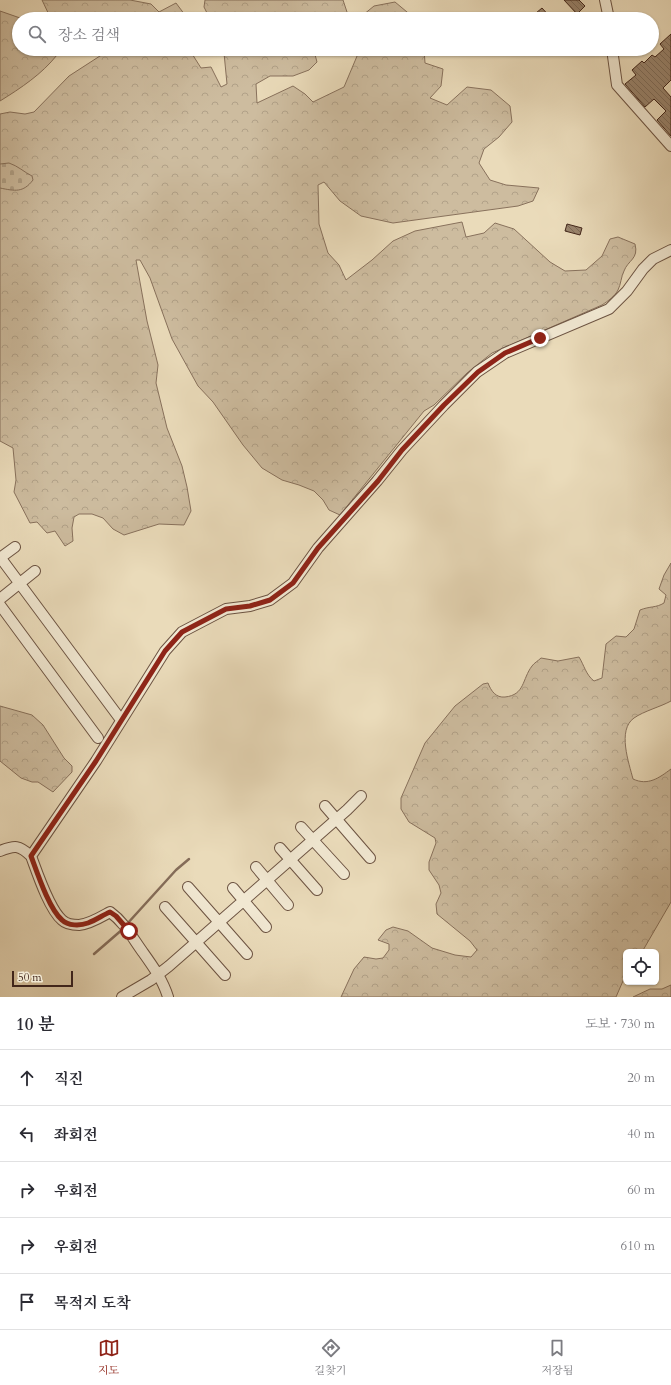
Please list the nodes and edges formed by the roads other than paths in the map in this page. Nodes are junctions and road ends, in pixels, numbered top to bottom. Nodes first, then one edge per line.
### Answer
1 (605, 0) edge
2 (608, 12) edge
3 (613, 56) edge
4 (671, 146) edge
5 (671, 250) edge
6 (15, 546) dead end
7 (0, 558) edge
8 (35, 571) dead end
9 (19, 584) junction
10 (0, 599) edge
11 (0, 605) edge
12 (121, 720) junction
13 (98, 738) dead end
14 (361, 796) dead end
15 (325, 806) dead end
16 (336, 819) junction
17 (301, 827) dead end
18 (313, 840) junction
19 (280, 848) dead end
20 (0, 851) edge
21 (31, 856) junction
22 (370, 858) dead end
23 (290, 860) junction
24 (256, 867) dead end
25 (344, 874) dead end
26 (267, 880) junction
27 (188, 886) dead end
28 (232, 888) dead end
29 (317, 890) dead end
30 (243, 901) junction
31 (288, 905) dead end
32 (165, 907) dead end
33 (219, 922) junction
34 (266, 927) dead end
35 (196, 942) junction
36 (247, 954) dead end
37 (158, 975) junction
38 (225, 975) dead end
39 (122, 997) edge
40 (168, 997) edge

1 - 2 street
3 - 4 street
5 - 12 street
6 - 7 street
7 - 9 street
8 - 9 street
9 - 10 street
9 - 12 street
11 - 13 street
12 - 21 street
14 - 16 street
15 - 16 street
16 - 18 street
16 - 22 street
17 - 18 street
18 - 23 street
18 - 25 street
19 - 23 street
20 - 21 street
21 - 37 street
23 - 26 street
23 - 29 street
24 - 26 street
26 - 30 street
26 - 31 street
27 - 33 street
28 - 30 street
30 - 33 street
30 - 34 street
32 - 35 street
33 - 35 street
33 - 36 street
35 - 37 street
35 - 38 street
37 - 39 street
37 - 40 street

